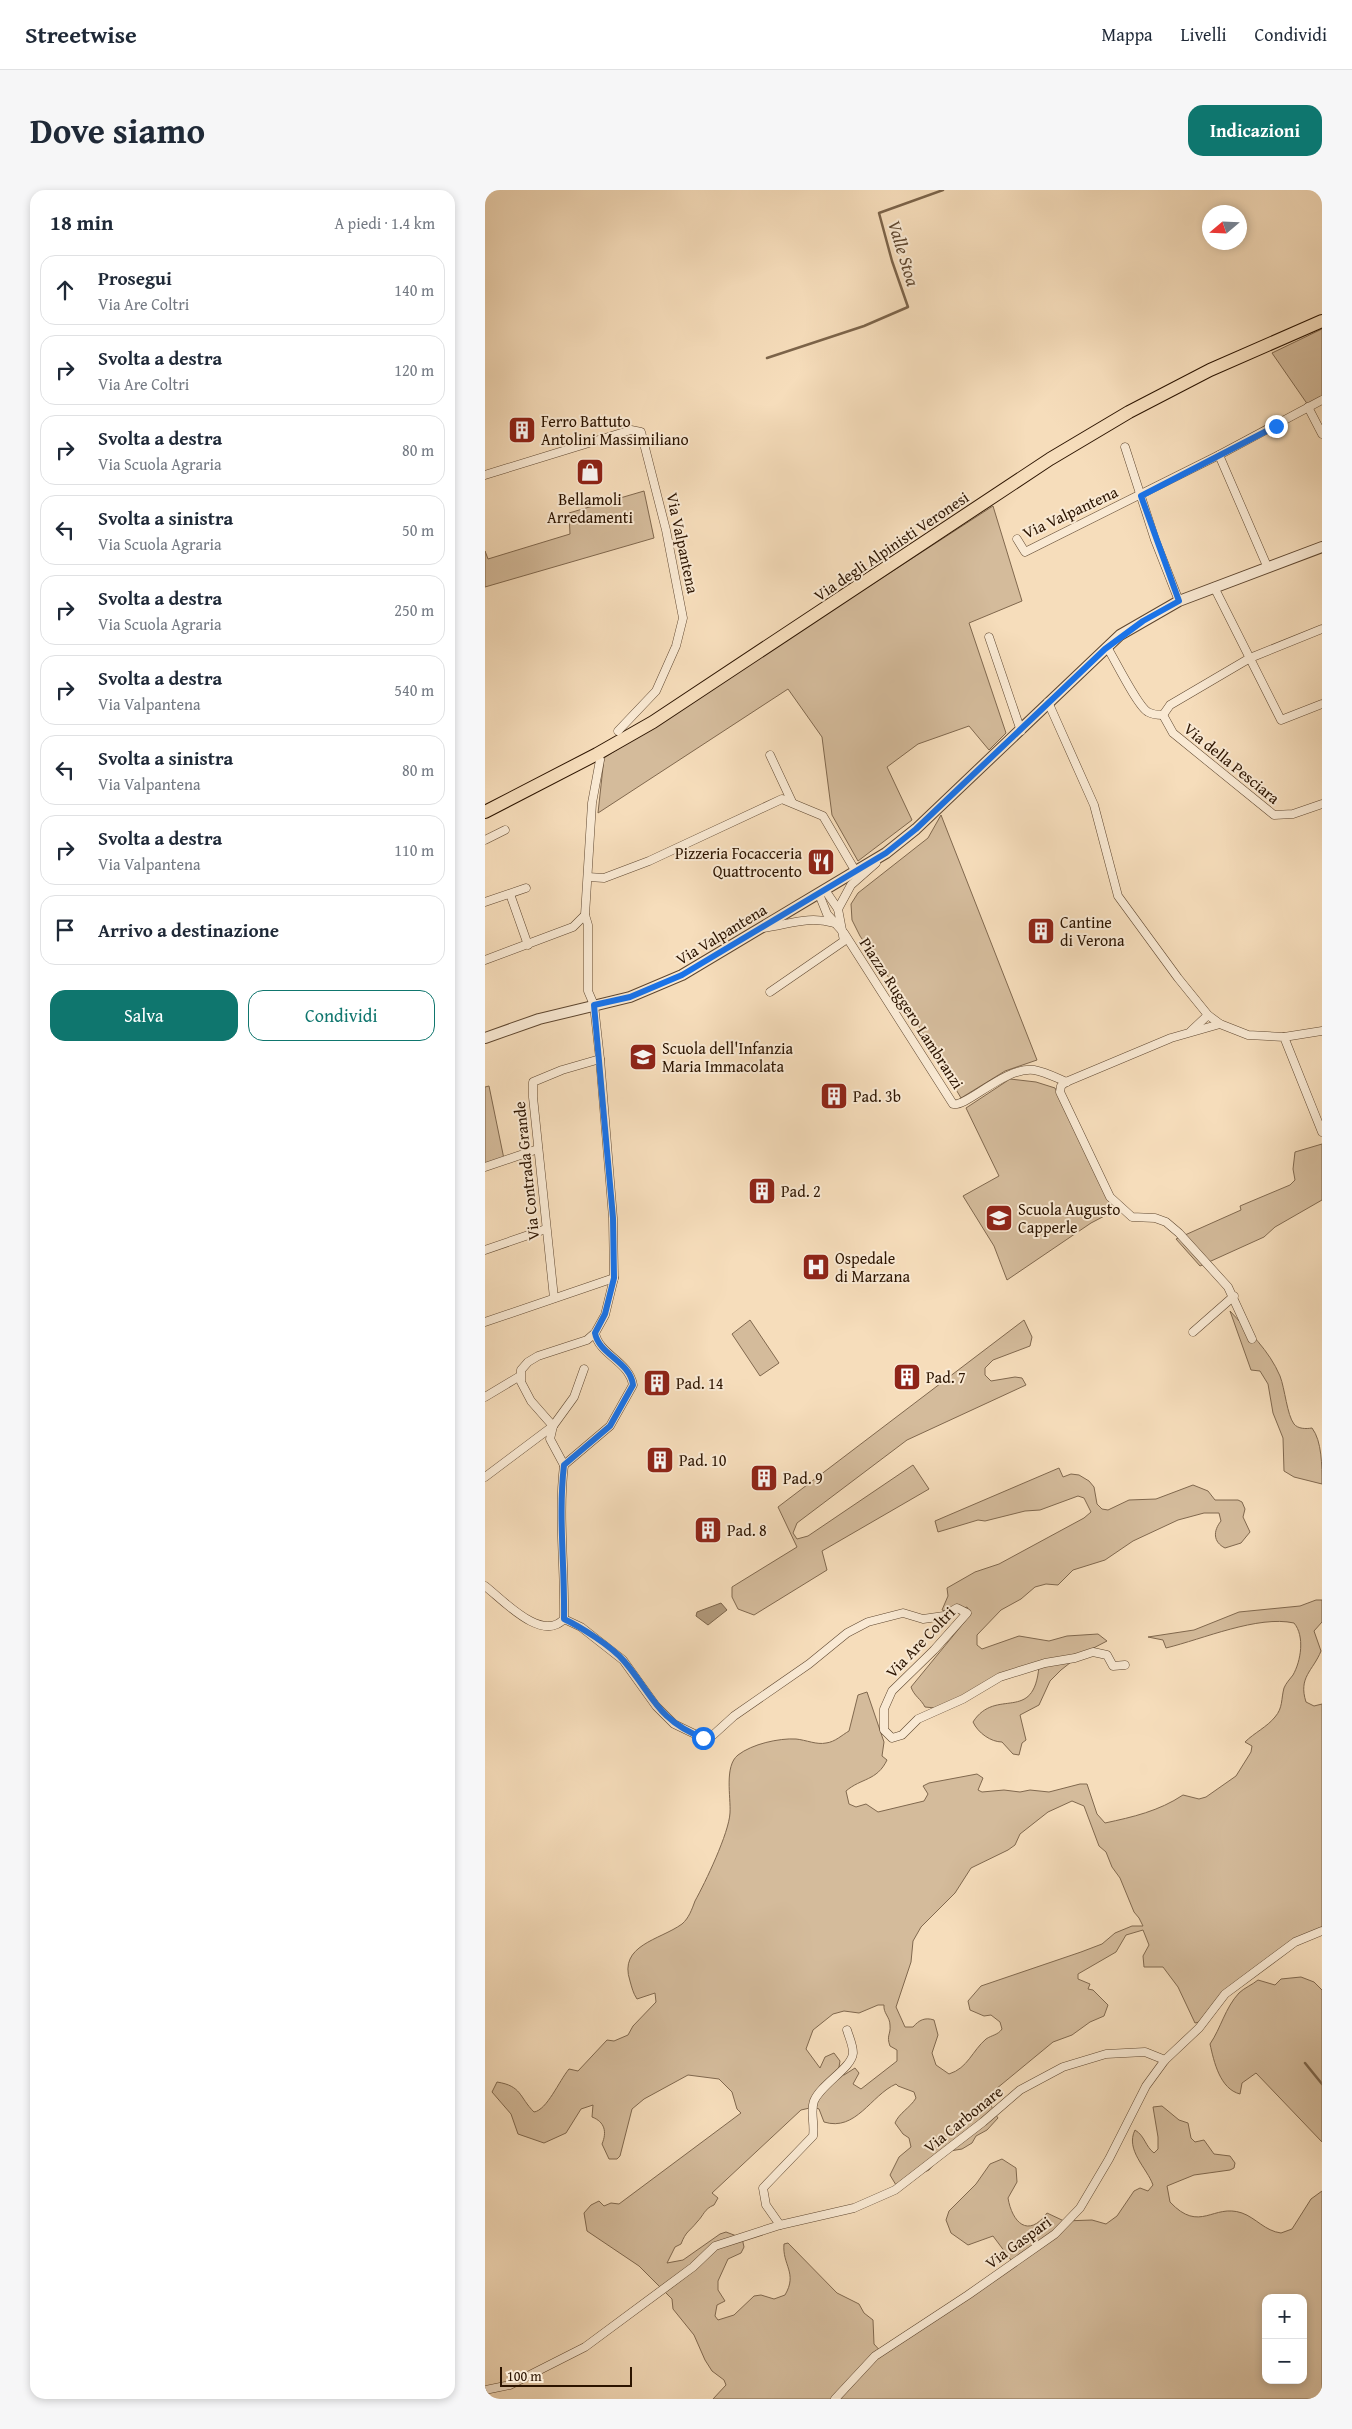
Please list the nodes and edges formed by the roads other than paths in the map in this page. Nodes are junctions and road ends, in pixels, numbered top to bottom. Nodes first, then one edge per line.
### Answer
1 (1322, 321) edge
2 (1322, 400) edge
3 (1308, 407) junction
4 (1322, 434) edge
5 (1125, 447) dead end
6 (1219, 456) junction
7 (485, 475) edge
8 (1141, 496) junction
9 (1017, 539) dead end
10 (1322, 547) edge
11 (1267, 566) junction
12 (1214, 587) junction
13 (1179, 601) junction
14 (1322, 629) edge
15 (989, 637) dead end
16 (1107, 647) junction
17 (1250, 658) junction
18 (1048, 702) junction
19 (1322, 704) edge
20 (1163, 715) junction
21 (618, 731) dead end
22 (1021, 731) junction
23 (770, 755) dead end
24 (600, 760) dead end
25 (792, 802) junction
26 (1322, 804) edge
27 (485, 812) edge
28 (505, 830) dead end
29 (485, 840) edge
30 (886, 853) junction
31 (856, 872) junction
32 (588, 877) junction
33 (526, 888) dead end
34 (822, 892) junction
35 (510, 894) junction
36 (485, 902) edge
37 (838, 909) junction
38 (585, 915) junction
39 (834, 923) junction
40 (760, 929) junction
41 (844, 933) junction
42 (528, 945) junction
43 (485, 960) edge
44 (770, 992) dead end
45 (594, 1005) junction
46 (1208, 1015) junction
47 (1220, 1024) junction
48 (1322, 1031) edge
49 (1185, 1034) junction
50 (1284, 1037) junction
51 (485, 1038) edge
52 (600, 1059) junction
53 (1067, 1082) junction
54 (1322, 1132) edge
55 (538, 1149) junction
56 (485, 1168) edge
57 (545, 1230) junction
58 (485, 1250) edge
59 (614, 1278) junction
60 (1233, 1296) junction
61 (554, 1298) junction
62 (485, 1322) edge
63 (1193, 1332) dead end
64 (595, 1333) junction
65 (1252, 1339) dead end
66 (584, 1369) dead end
67 (520, 1376) junction
68 (485, 1397) edge
69 (553, 1426) junction
70 (564, 1465) junction
71 (485, 1477) edge
72 (485, 1586) edge
73 (564, 1619) junction
74 (1125, 1665) dead end
75 (1322, 1931) edge
76 (847, 2030) dead end
77 (1165, 2060) junction
78 (780, 2225) junction
79 (485, 2390) edge
80 (835, 2399) edge

1 - 27 highway, Via degli Alpinisti Veronesi
2 - 3 street, Via Valpantena
3 - 4 street
3 - 6 street, Via Valpantena
5 - 8 street, Via Valpantena
6 - 8 street, Via Valpantena
6 - 11 street
7 - 21 street, Via Valpantena
8 - 9 street, Via Valpantena
8 - 13 street, Via Valpantena
10 - 11 street, Via Valpantena
11 - 12 street, Via Valpantena
12 - 13 street, Via Valpantena
12 - 17 street
13 - 16 street, Via Valpantena
14 - 17 street
15 - 22 street
16 - 18 street, Via Valpantena
16 - 20 street
17 - 19 street
17 - 20 street
18 - 22 street, Via Valpantena
18 - 46 street
20 - 26 street, Via della Pesciara
22 - 30 street, Via Valpantena
23 - 25 street
24 - 32 street
25 - 31 street
25 - 32 street
28 - 29 street
30 - 31 street, Via Valpantena
30 - 37 street
31 - 34 street, Via Valpantena
32 - 38 street
33 - 35 street
34 - 37 street, Piazza Ruggero Lambranzi
34 - 39 street, Piazza Ruggero Lambranzi
34 - 40 street, Via Valpantena
35 - 36 street
35 - 42 street
37 - 41 street, Piazza Ruggero Lambranzi
38 - 42 street
38 - 45 street
39 - 40 street
39 - 41 street, Piazza Ruggero Lambranzi
40 - 45 street, Via Valpantena
41 - 44 street, Piazza Ruggero Lambranzi
41 - 53 street, Piazza Ruggero Lambranzi
42 - 43 street
45 - 51 street, Via Valpantena
45 - 52 street
46 - 47 street
46 - 49 street
47 - 49 street
47 - 50 street
48 - 50 street
49 - 53 street
50 - 54 street
52 - 55 street, Via Contrada Grande
52 - 59 street
53 - 60 street
55 - 56 street
55 - 57 street, Via Contrada Grande
57 - 58 street
57 - 61 street, Via Contrada Grande
59 - 61 street
59 - 64 street
60 - 63 street
60 - 65 street
61 - 62 street
64 - 67 street
64 - 70 street
66 - 69 street
67 - 68 street
67 - 69 street
69 - 70 street
69 - 71 street
70 - 73 street
72 - 73 street
73 - 74 street, Via Are Coltri
75 - 77 street, Via Gaspari
76 - 78 street
77 - 78 street, Via Carbonare
77 - 80 street, Via Gaspari
78 - 79 street, Via Carbonare

